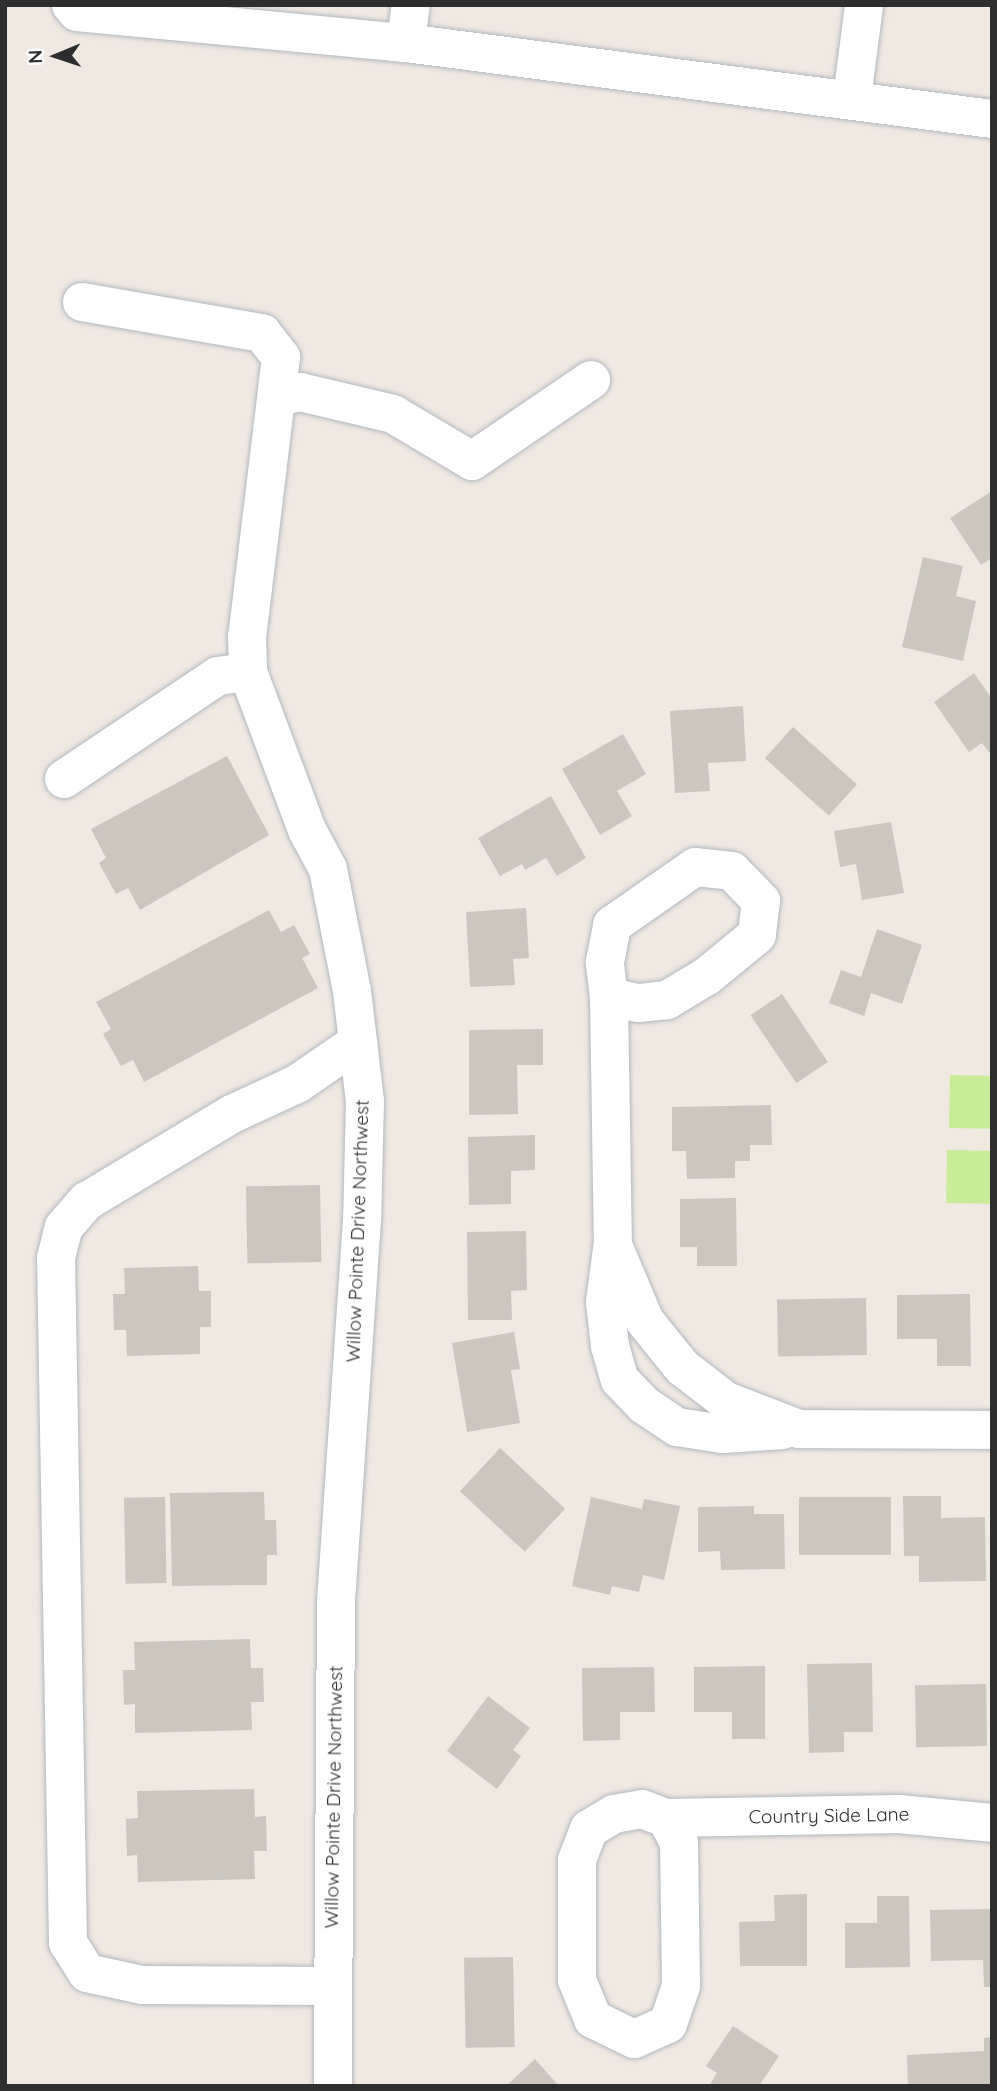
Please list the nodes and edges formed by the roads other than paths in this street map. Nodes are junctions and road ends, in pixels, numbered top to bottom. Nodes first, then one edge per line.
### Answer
1 (71, 5) edge
2 (411, 5) edge
3 (864, 5) edge
4 (406, 43) junction
5 (852, 98) junction
6 (992, 119) edge
7 (82, 302) dead end
8 (591, 380) dead end
9 (277, 397) junction
10 (248, 673) junction
11 (64, 779) dead end
12 (609, 997) dead end
13 (358, 1042) junction
14 (612, 1245) junction
15 (799, 1429) junction
16 (992, 1430) edge
17 (666, 1818) junction
18 (992, 1823) edge
19 (332, 1986) junction
20 (333, 2086) edge

1 - 4 street
2 - 4 street
3 - 5 street
4 - 5 street
5 - 6 street
7 - 9 street, Willow Pointe Drive Northwest
8 - 9 street
9 - 10 street, Willow Pointe Drive Northwest
10 - 11 street
10 - 13 street, Willow Pointe Drive Northwest
12 - 14 street
13 - 19 street, Willow Pointe Drive Northwest
13 - 19 street
14 - 15 street
14 - 15 street
15 - 16 street
17 - 17 street, Country Side Lane
17 - 18 street, Country Side Lane
19 - 20 street, Willow Pointe Drive Northwest

